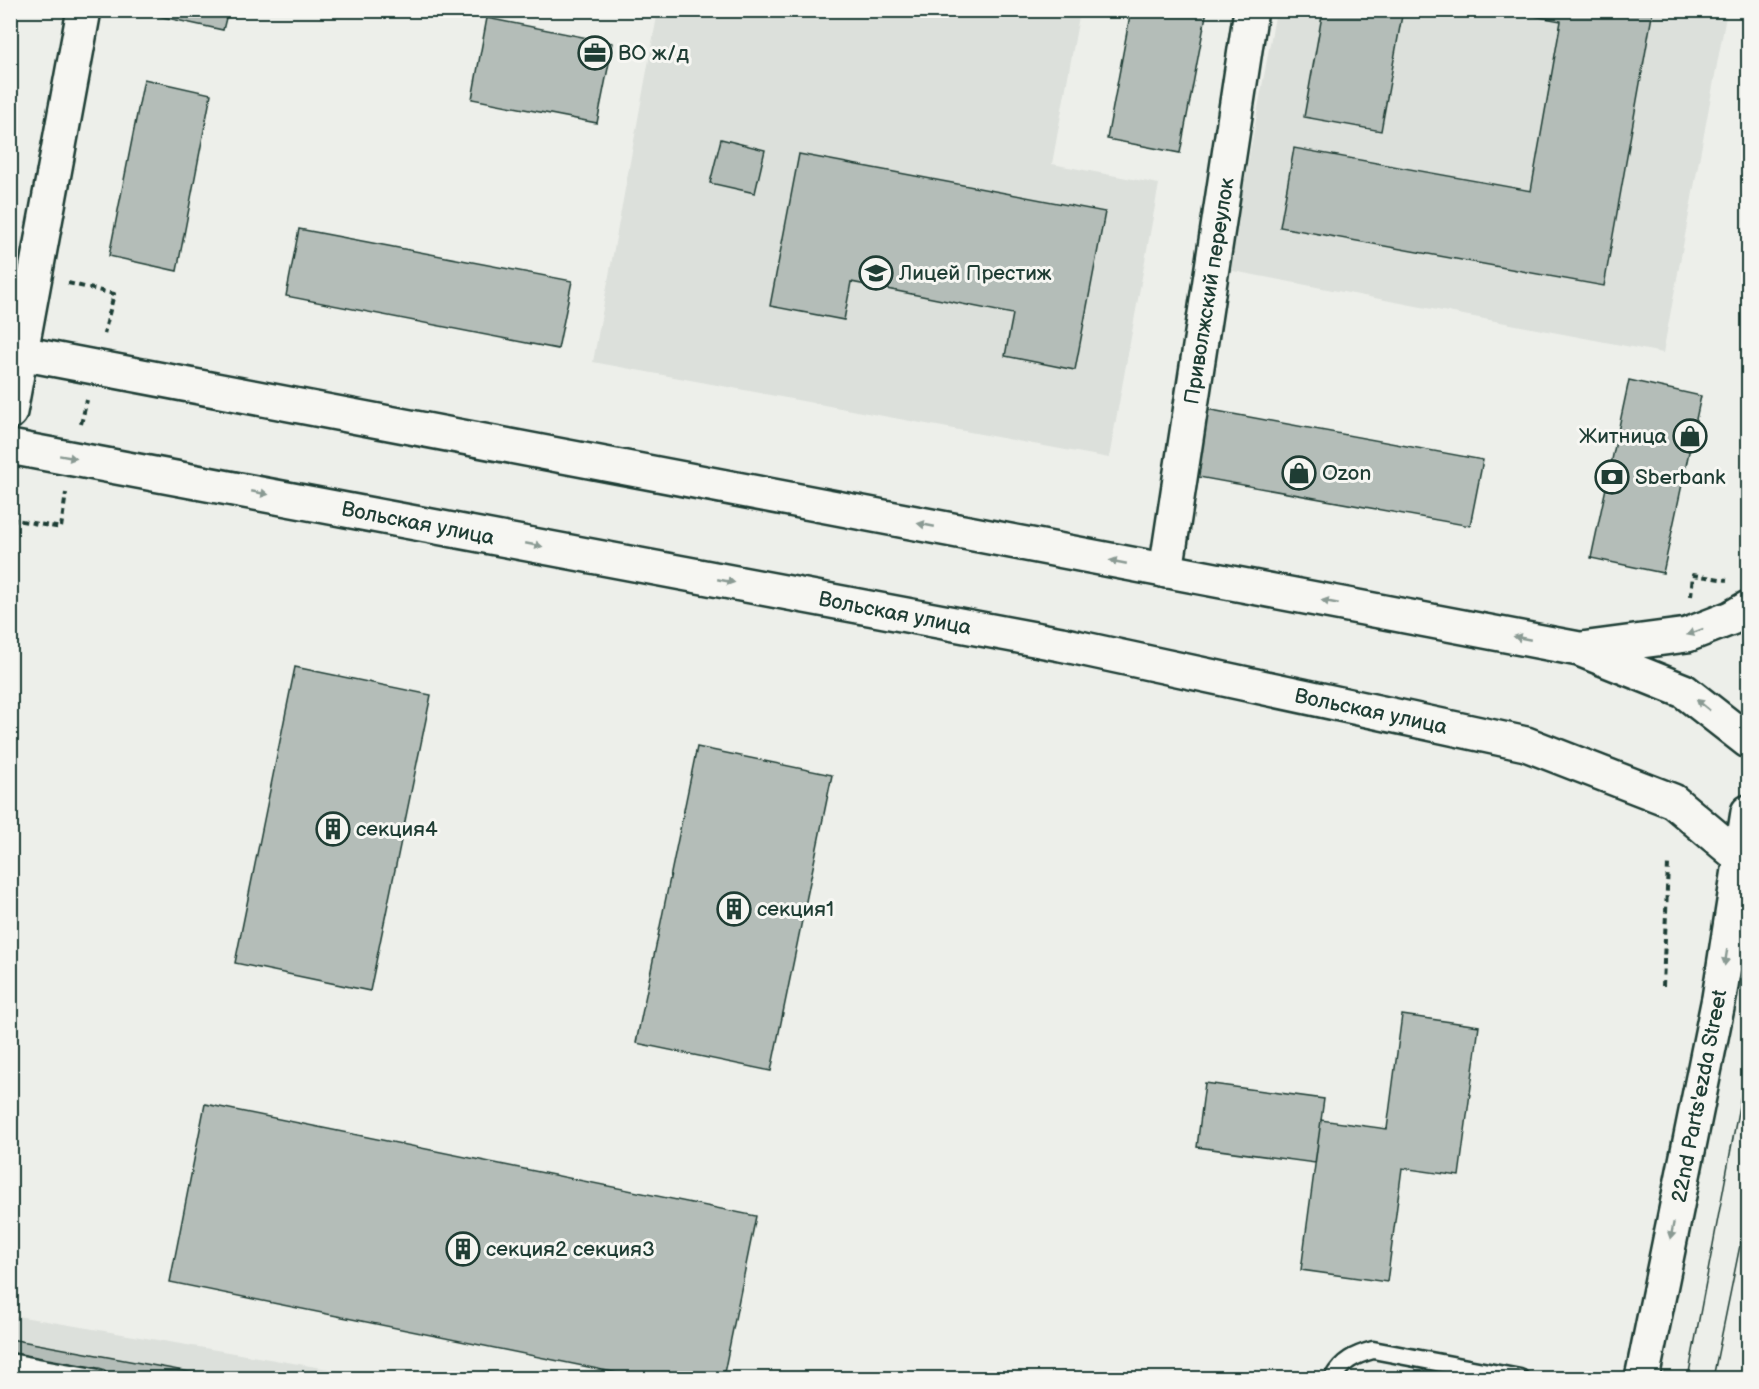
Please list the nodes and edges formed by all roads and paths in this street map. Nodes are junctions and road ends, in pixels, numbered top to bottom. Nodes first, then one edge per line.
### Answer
1 (84, 10) edge
2 (1251, 10) edge
3 (15, 352) edge
4 (10, 412) edge
5 (10, 447) edge
6 (10, 519) edge
7 (61, 528) dead end
8 (1166, 571) junction
9 (1749, 608) edge
10 (1579, 649) junction
11 (1749, 741) edge
12 (1749, 812) edge
13 (1745, 861) edge
14 (1668, 864) dead end
15 (1663, 986) dead end
16 (10, 1362) edge
17 (99, 1378) edge
18 (1333, 1378) edge
19 (1520, 1378) edge
20 (1642, 1378) edge

1 - 3 main road
2 - 8 main road, Приволжский переулок
3 - 4 main road
8 -> 3 main road
5 -> 13 main road, Вольская улица
6 - 7 path
10 -> 8 main road
9 -> 10 main road
11 -> 10 main road
12 - 13 main road, 22nd Parts'ezda Street
13 -> 20 main road, 22nd Parts'ezda Street
14 - 15 path
16 - 17 lane
18 - 19 lane

